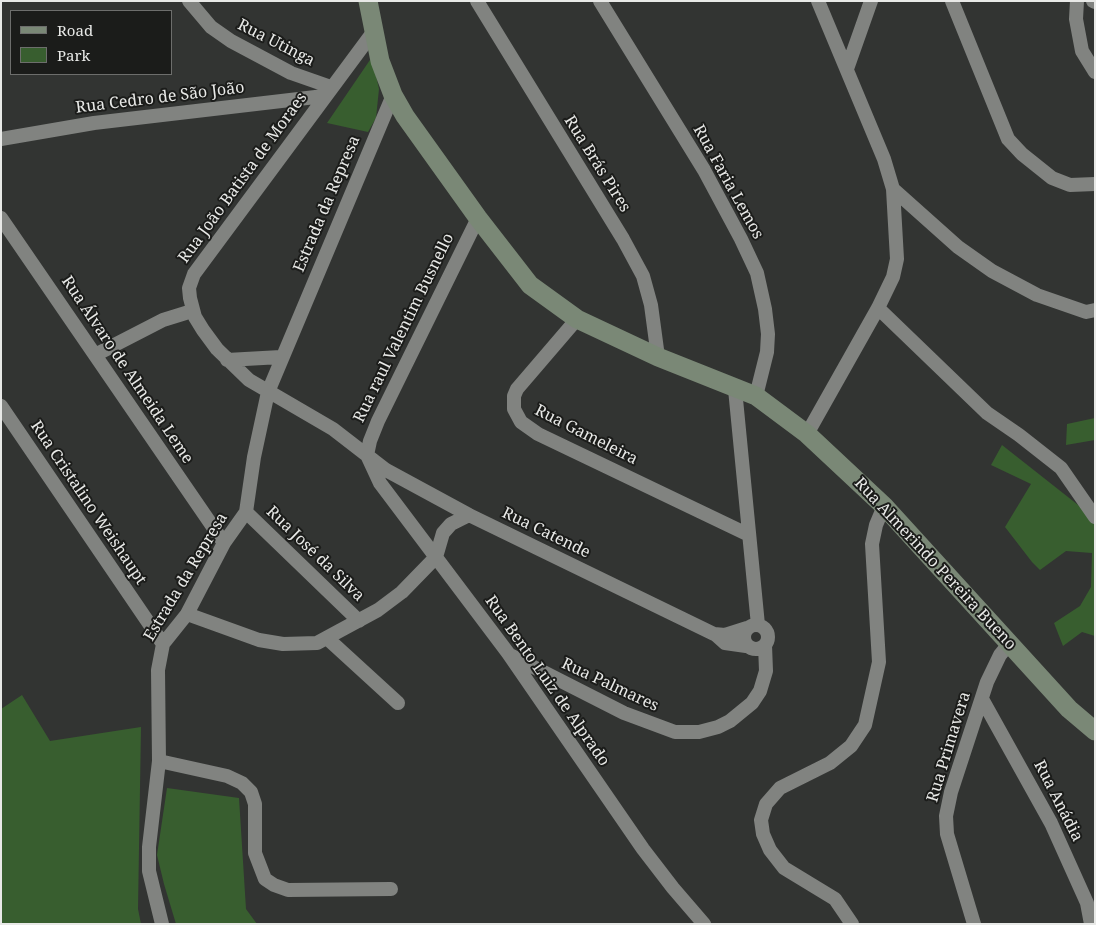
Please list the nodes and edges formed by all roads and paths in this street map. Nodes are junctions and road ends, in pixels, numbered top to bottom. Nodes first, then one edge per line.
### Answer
1 (189, 1) edge
2 (368, 1) edge
3 (477, 1) edge
4 (600, 1) edge
5 (818, 1) edge
6 (871, 1) edge
7 (952, 1) edge
8 (1077, 1) edge
9 (374, 31) junction
10 (846, 69) junction
11 (1095, 72) edge
12 (328, 91) junction
13 (393, 95) junction
14 (1, 139) edge
15 (1095, 184) edge
16 (893, 189) junction
17 (1, 218) edge
18 (478, 218) junction
19 (878, 308) junction
20 (1095, 310) edge
21 (192, 311) junction
22 (577, 319) junction
23 (95, 355) junction
24 (281, 357) junction
25 (658, 357) junction
26 (227, 360) junction
27 (735, 389) junction
28 (268, 392) junction
29 (756, 396) junction
30 (1, 406) edge
31 (807, 434) junction
32 (367, 455) junction
33 (884, 506) junction
34 (246, 512) junction
35 (469, 515) junction
36 (1095, 517) edge
37 (749, 535) junction
38 (224, 543) junction
39 (436, 557) junction
40 (187, 614) junction
41 (359, 621) junction
42 (752, 626) junction
43 (714, 634) junction
44 (328, 639) junction
45 (163, 644) junction
46 (1009, 644) junction
47 (765, 645) junction
48 (746, 646) junction
49 (508, 654) junction
50 (982, 699) junction
51 (398, 703) dead end
52 (1095, 731) edge
53 (159, 761) junction
54 (391, 889) dead end
55 (162, 924) edge
56 (704, 924) edge
57 (852, 924) edge
58 (974, 924) edge
59 (1091, 924) edge

1 - 12 street, Rua Utinga
2 - 9 main road, Rua Almerindo Pereira Bueno
3 - 25 street, Rua Brás Pires
4 - 29 street, Rua Faria Lemos
5 - 10 street
6 - 10 street
7 - 15 street
8 - 11 street
9 - 12 street, Rua João Batista de Moraes
9 - 13 main road, Rua Almerindo Pereira Bueno
10 - 16 street
12 - 14 street, Rua Cedro de São João
12 - 21 street, Rua João Batista de Moraes
13 - 18 main road, Rua Almerindo Pereira Bueno
13 - 24 street, Estrada da Represa
16 - 19 street
16 - 20 street
17 - 23 street, Rua Álvaro de Almeida Leme
18 - 22 main road, Rua Almerindo Pereira Bueno
18 - 32 street, Rua raul Valentim Busnello
19 - 31 street
19 - 36 street
21 - 23 street
21 - 26 street, Rua João Batista de Moraes
22 - 25 main road, Rua Almerindo Pereira Bueno
22 - 37 street, Rua Gameleira
23 - 38 street, Rua Álvaro de Almeida Leme
24 - 26 street
24 - 28 street, Estrada da Represa
25 - 27 main road, Rua Almerindo Pereira Bueno
26 - 28 street, Rua João Batista de Moraes
27 - 29 main road, Rua Almerindo Pereira Bueno
27 - 37 street, Rua Palmares
28 - 32 street, Rua João Batista de Moraes
28 - 34 street, Estrada da Represa
29 - 31 main road, Rua Almerindo Pereira Bueno
30 - 45 street, Rua Cristalino Weishaupt
31 - 33 main road, Rua Almerindo Pereira Bueno
32 - 35 street, Rua Catende
32 - 39 street, Rua Bento Luiz de Alprado
33 - 46 main road, Rua Almerindo Pereira Bueno
33 - 57 street
34 - 38 street, Estrada da Represa
34 - 41 street, Rua José da Silva
35 - 39 street
35 - 43 street, Rua Catende
37 - 42 street, Rua Palmares
38 - 40 street, Estrada da Represa
39 - 41 street
39 - 49 street, Rua Bento Luiz de Alprado
40 - 44 street
40 - 45 street, Estrada da Represa
41 - 44 street
42 - 43 street
42 - 47 street, Rua Palmares
42 - 48 street, Rua Palmares
43 - 48 street, Rua Catende
44 - 51 street
45 - 53 street, Estrada da Represa
46 - 50 street, Rua Primavera
46 - 52 main road, Rua Almerindo Pereira Bueno
47 - 48 street
47 - 49 street, Rua Palmares
49 - 56 street, Rua Bento Luiz de Alprado
50 - 58 street, Rua Primavera
50 - 59 street, Rua Anádia
53 - 54 street
53 - 55 street, Estrada da Represa

